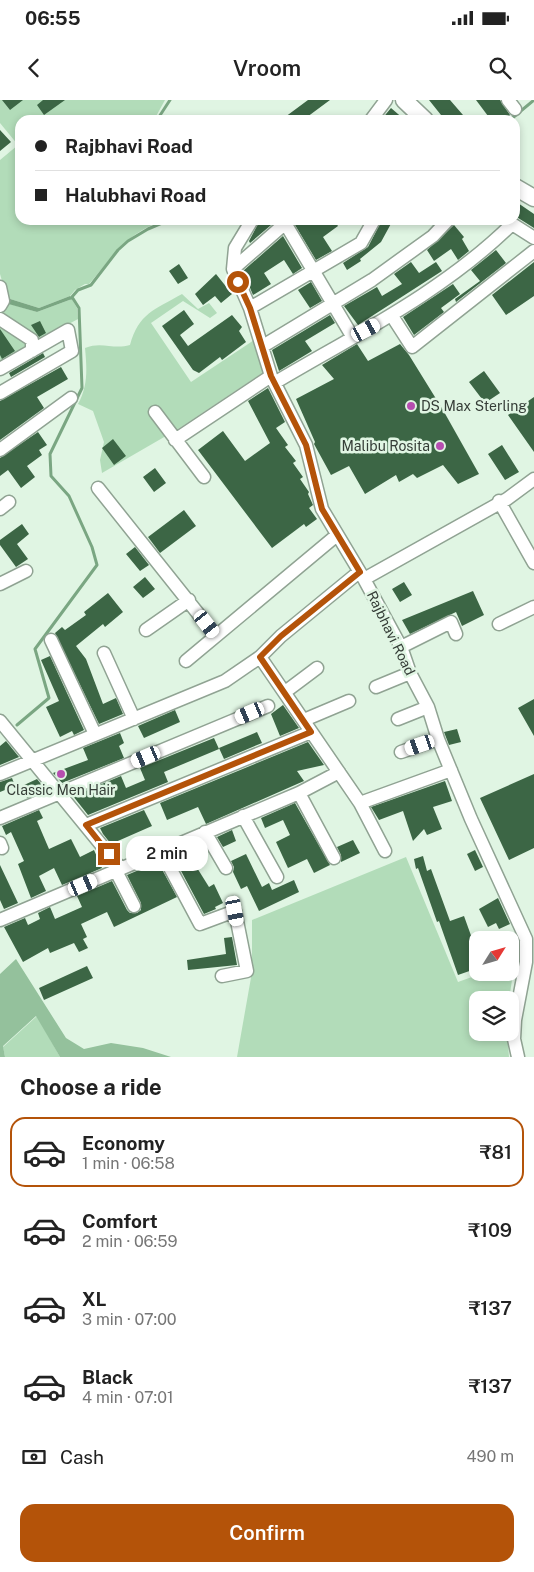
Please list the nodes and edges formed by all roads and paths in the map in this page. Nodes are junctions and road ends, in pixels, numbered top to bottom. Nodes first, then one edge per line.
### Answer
1 (386, 100) edge
2 (404, 100) edge
3 (375, 115) edge
4 (420, 115) edge
5 (520, 190) edge
6 (534, 198) edge
7 (249, 225) edge
8 (284, 225) edge
9 (289, 225) edge
10 (371, 225) edge
11 (443, 225) edge
12 (506, 225) edge
13 (514, 225) edge
14 (534, 238) edge
15 (534, 251) edge
16 (233, 269) junction
17 (313, 271) junction
18 (0, 287) edge
19 (333, 303) junction
20 (0, 306) edge
21 (250, 308) junction
22 (392, 316) junction
23 (0, 319) edge
24 (352, 336) junction
25 (263, 346) junction
26 (32, 351) junction
27 (0, 369) edge
28 (273, 379) junction
29 (0, 393) edge
30 (71, 398) dead end
31 (155, 412) dead end
32 (175, 440) junction
33 (0, 450) edge
34 (204, 477) dead end
35 (534, 479) edge
36 (98, 488) dead end
37 (499, 501) junction
38 (337, 535) junction
39 (534, 563) edge
40 (26, 571) dead end
41 (362, 575) junction
42 (0, 584) edge
43 (189, 600) junction
44 (534, 607) edge
45 (499, 624) dead end
46 (146, 630) dead end
47 (456, 634) dead end
48 (216, 636) junction
49 (51, 640) dead end
50 (401, 647) junction
51 (104, 653) dead end
52 (260, 657) junction
53 (186, 661) dead end
54 (317, 668) dead end
55 (410, 672) junction
56 (376, 687) dead end
57 (285, 692) junction
58 (349, 701) dead end
59 (268, 706) dead end
60 (428, 707) junction
61 (134, 719) junction
62 (398, 719) dead end
63 (304, 720) junction
64 (0, 722) edge
65 (311, 732) junction
66 (95, 734) junction
67 (438, 739) junction
68 (401, 752) dead end
69 (33, 760) junction
70 (451, 770) junction
71 (340, 772) junction
72 (0, 774) edge
73 (299, 793) junction
74 (58, 794) junction
75 (360, 803) junction
76 (243, 816) junction
77 (0, 818) edge
78 (86, 825) junction
79 (205, 832) junction
80 (161, 851) junction
81 (385, 851) dead end
82 (334, 858) dead end
83 (226, 868) dead end
84 (119, 870) junction
85 (277, 877) dead end
86 (134, 906) dead end
87 (0, 920) edge
88 (222, 976) dead end
89 (518, 1057) edge

1 - 3 street
2 - 4 street
5 - 6 street
7 - 16 street
8 - 16 street
9 - 17 street
10 - 17 street
11 - 19 street
12 - 22 street
13 - 14 street
15 - 22 street
16 - 21 street, Rajbhavi Road
17 - 19 street
17 - 21 street
18 - 20 street
19 - 24 street
19 - 25 street
21 - 25 street, Rajbhavi Road
22 - 24 street
23 - 26 street
24 - 28 street
25 - 28 street, Rajbhavi Road
26 - 27 street
26 - 29 street
28 - 32 street
28 - 38 street, Rajbhavi Road
30 - 33 street
31 - 32 street
32 - 34 street
35 - 37 street
36 - 43 street
37 - 39 street
37 - 41 street
38 - 41 street, Rajbhavi Road
38 - 48 street
40 - 42 street
41 - 50 street, Rajbhavi Road
41 - 52 street
43 - 46 street
43 - 48 street
44 - 45 street
47 - 50 street
48 - 53 street
49 - 66 street
50 - 55 street, Rajbhavi Road
51 - 61 street
52 - 57 street
52 - 61 street
54 - 57 street
55 - 56 street
55 - 60 street, Rajbhavi Road
57 - 63 street
58 - 63 street
59 - 74 street
60 - 62 street
60 - 67 street, Rajbhavi Road
61 - 66 street
63 - 65 street
64 - 69 street
65 - 71 street
65 - 78 street
66 - 69 street
67 - 68 street
67 - 70 street, Rajbhavi Road
69 - 72 street
69 - 74 street
70 - 75 street
70 - 89 street, Rajbhavi Road
71 - 73 street
71 - 75 street
73 - 76 street
73 - 82 street
74 - 77 street
74 - 78 street
75 - 81 street
76 - 79 street
76 - 85 street
78 - 84 street
79 - 80 street
79 - 83 street
80 - 84 street
80 - 88 street
84 - 86 street
84 - 87 street

